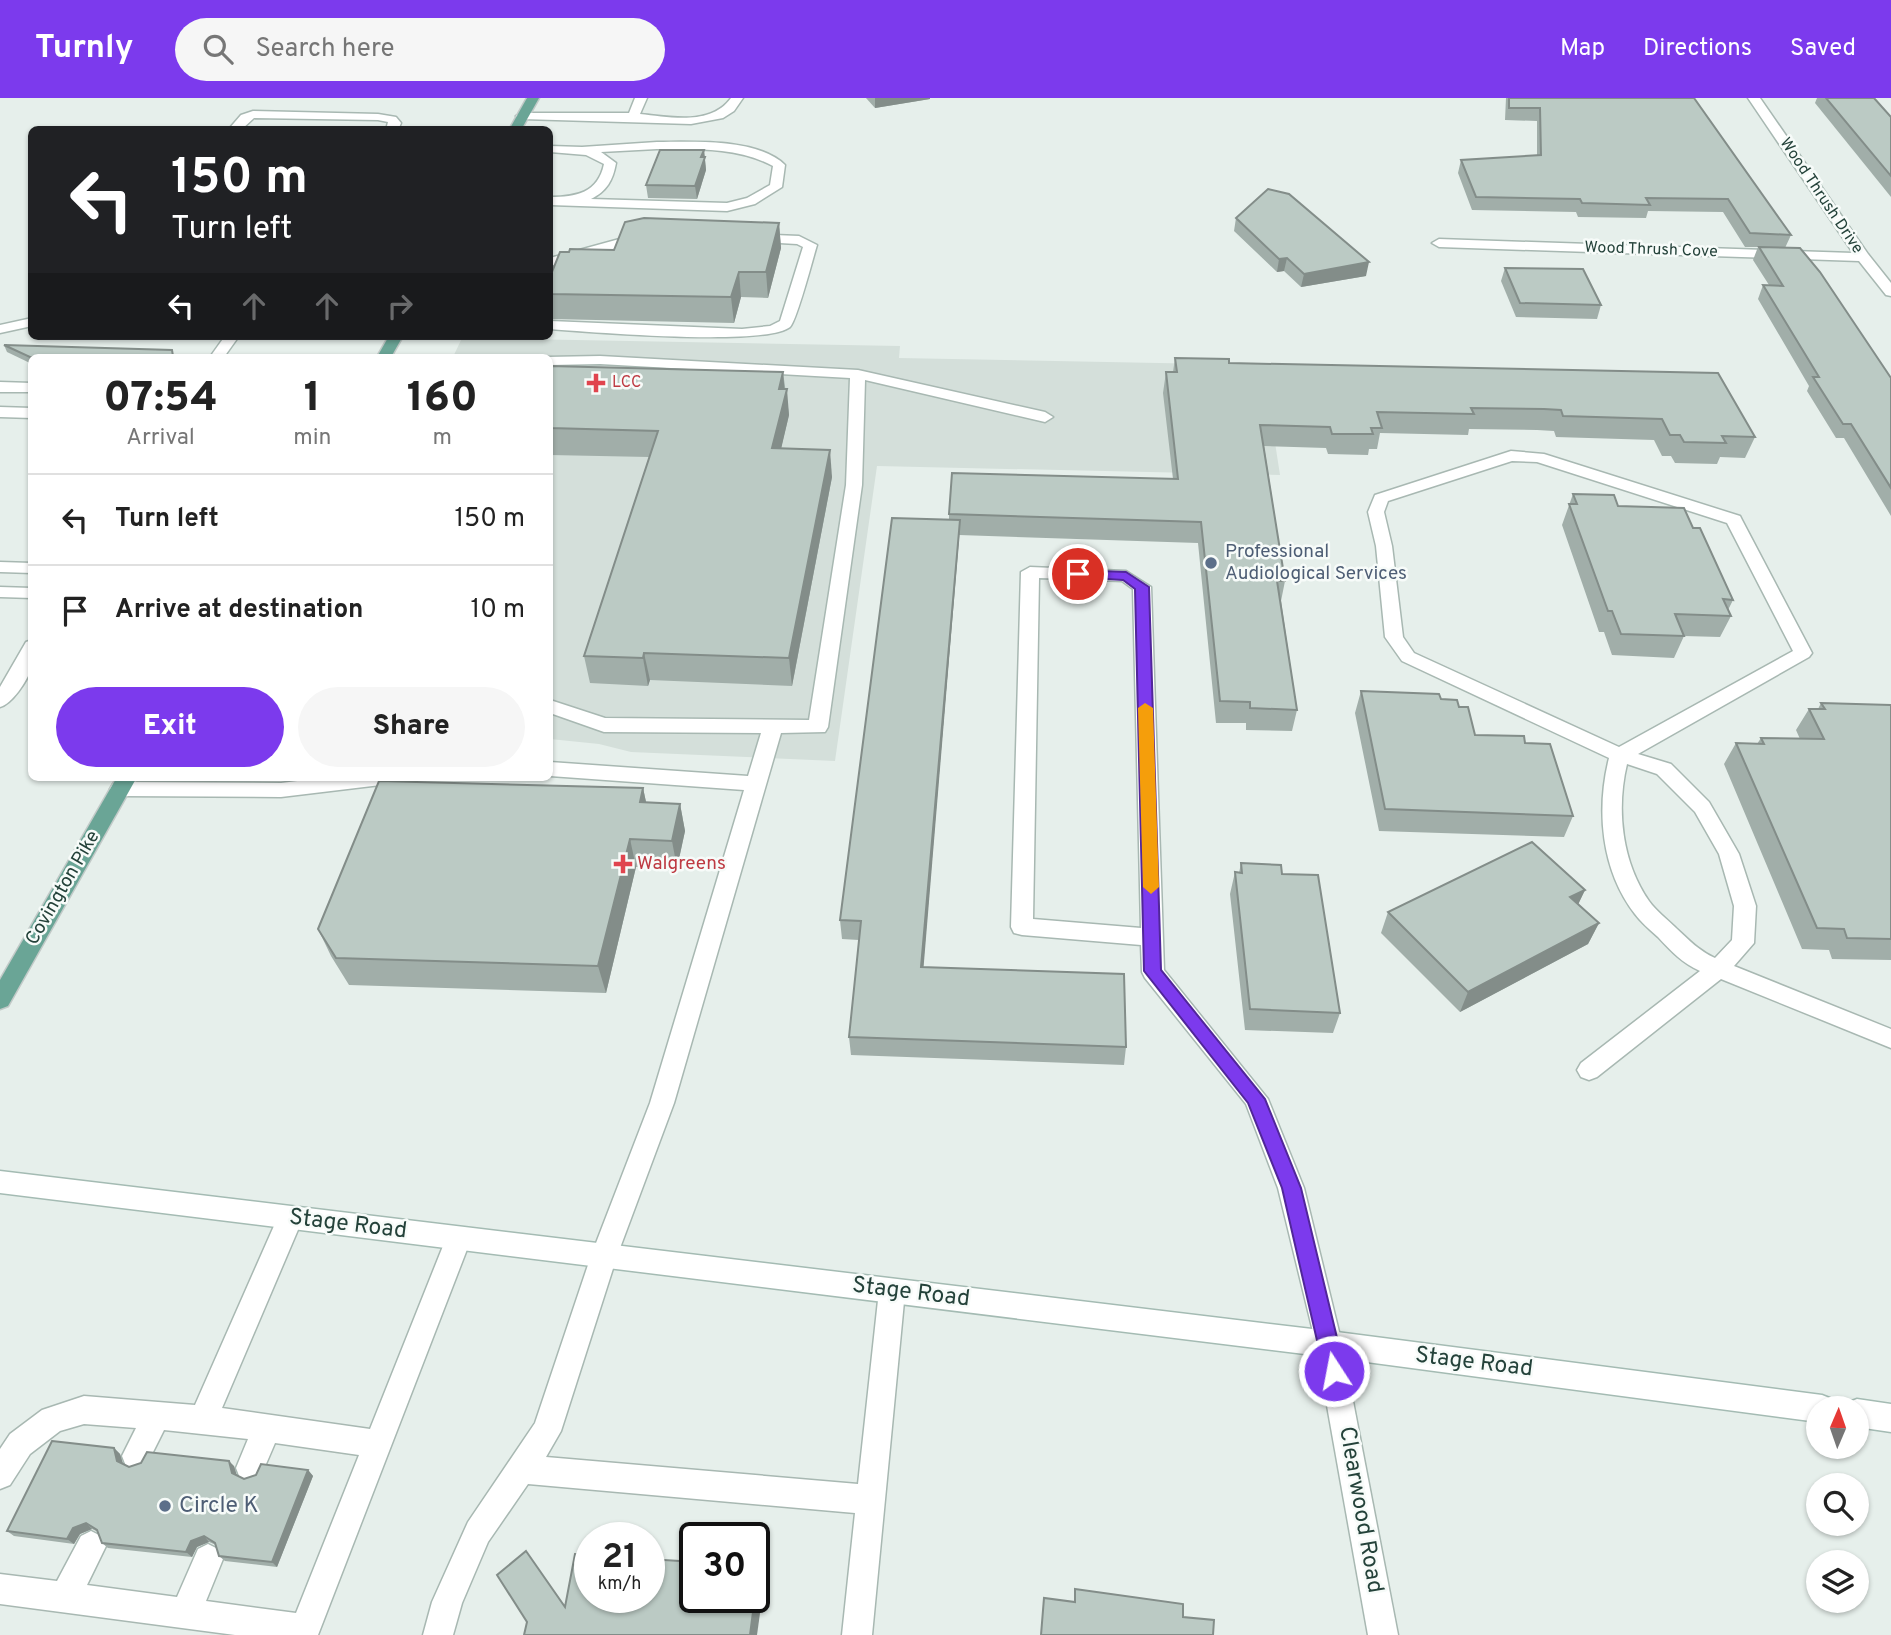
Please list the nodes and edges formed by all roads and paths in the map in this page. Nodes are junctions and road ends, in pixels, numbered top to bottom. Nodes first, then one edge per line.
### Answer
1 (533, 98) edge
2 (641, 98) edge
3 (737, 98) edge
4 (1754, 98) edge
5 (522, 116) junction
6 (633, 117) junction
7 (237, 126) edge
8 (394, 126) edge
9 (516, 126) edge
10 (553, 149) edge
11 (585, 150) junction
12 (553, 201) edge
13 (570, 201) junction
14 (661, 236) edge
15 (730, 238) edge
16 (1439, 243) dead end
17 (1863, 257) junction
18 (553, 261) edge
19 (1891, 292) edge
20 (28, 323) edge
21 (553, 326) edge
22 (0, 329) edge
23 (553, 361) edge
24 (858, 374) junction
25 (0, 387) edge
26 (28, 388) edge
27 (0, 412) edge
28 (28, 413) edge
29 (1045, 417) dead end
30 (0, 567) edge
31 (28, 568) edge
32 (0, 592) edge
33 (28, 593) edge
34 (28, 655) edge
35 (0, 701) edge
36 (553, 707) edge
37 (773, 726) junction
38 (1620, 755) junction
39 (553, 769) edge
40 (356, 781) edge
41 (123, 783) edge
42 (756, 784) junction
43 (1152, 937) junction
44 (1718, 969) junction
45 (0, 1000) edge
46 (1891, 1038) edge
47 (1590, 1070) dead end
48 (0, 1182) edge
49 (290, 1217) junction
50 (458, 1239) junction
51 (604, 1256) junction
52 (892, 1291) junction
53 (1329, 1344) junction
54 (1806, 1407) edge
55 (157, 1415) junction
56 (1869, 1415) edge
57 (1891, 1418) edge
58 (203, 1419) junction
59 (268, 1428) junction
60 (379, 1444) junction
61 (136, 1456) dead end
62 (250, 1468) dead end
63 (522, 1469) junction
64 (0, 1475) edge
65 (871, 1500) junction
66 (90, 1546) dead end
67 (208, 1559) dead end
68 (0, 1589) edge
69 (65, 1598) junction
70 (186, 1613) junction
71 (438, 1635) edge
72 (858, 1635) edge
73 (1383, 1635) edge

1 - 5 main road
2 - 6 street
3 - 6 street
4 - 17 street, Wood Thrush Drive
5 - 6 street
5 - 9 main road
7 - 8 street
10 - 11 street
11 - 13 street
11 - 13 street
12 - 13 street
14 - 18 street
15 - 21 street
16 - 17 street, Wood Thrush Cove
17 - 19 street, Wood Thrush Drive
20 - 22 street
23 - 24 street
24 - 29 street
24 - 37 street
25 - 26 street
27 - 28 street
30 - 31 street
32 - 33 street
34 - 35 street
36 - 37 street
37 - 42 street
38 - 38 street
38 - 44 street
38 - 44 street
39 - 42 street
40 - 41 street
41 - 45 main road, Covington Pike
42 - 51 street
43 - 43 street, Clearwood Road
43 - 53 street, Clearwood Road
44 - 46 street
44 - 47 street
48 - 49 street, Stage Road
49 - 50 street, Stage Road
49 - 58 street
50 - 51 street, Stage Road
50 - 60 street
51 - 52 street, Stage Road
51 - 63 street
52 - 53 street, Stage Road
52 - 65 street
53 - 54 street, Stage Road
53 - 73 street, Clearwood Road
55 - 58 street
55 - 61 street
55 - 64 street
56 - 57 street
58 - 59 street
59 - 60 street
59 - 62 street
60 - 70 street
63 - 65 street
63 - 71 street
65 - 72 street
66 - 69 street
67 - 70 street
68 - 69 street
69 - 70 street

